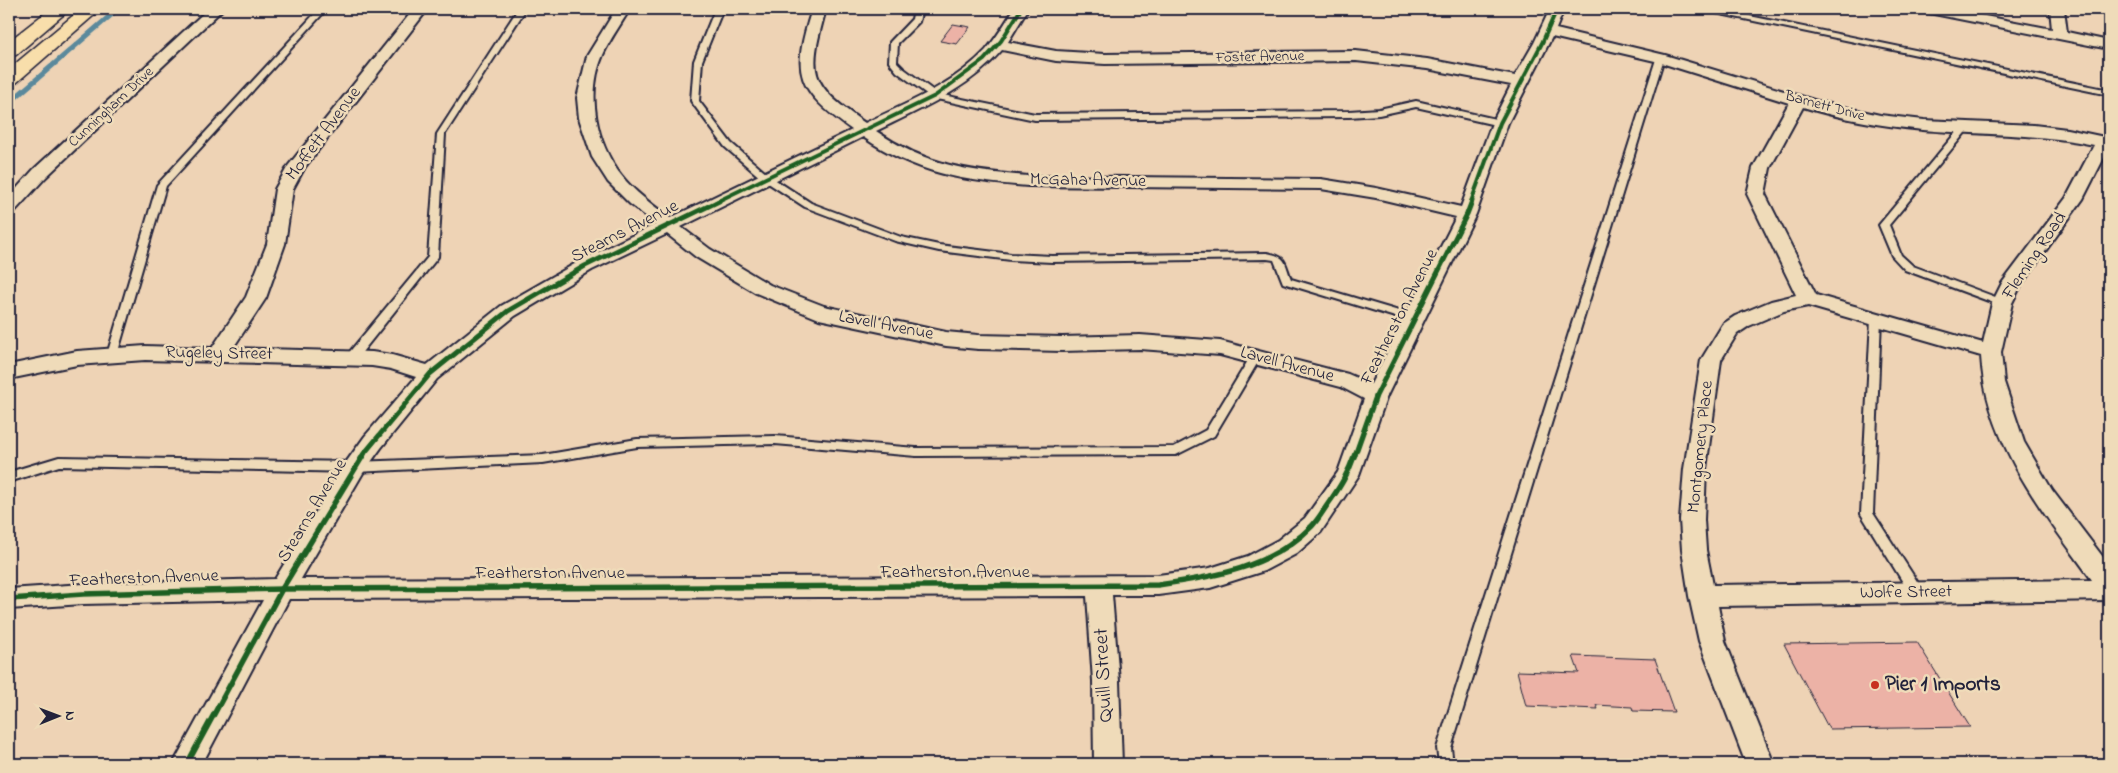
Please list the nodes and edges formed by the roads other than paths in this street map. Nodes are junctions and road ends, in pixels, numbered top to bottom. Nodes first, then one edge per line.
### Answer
1 (61, 9) edge
2 (92, 9) edge
3 (216, 9) edge
4 (323, 9) edge
5 (421, 9) edge
6 (522, 9) edge
7 (622, 9) edge
8 (719, 9) edge
9 (819, 9) edge
10 (918, 9) edge
11 (1020, 9) edge
12 (1557, 9) edge
13 (1706, 9) edge
14 (1929, 9) edge
15 (2057, 9) edge
16 (1966, 12) edge
17 (1547, 31) junction
18 (2060, 35) junction
19 (999, 44) junction
20 (2109, 45) edge
21 (9, 51) edge
22 (1660, 58) junction
23 (9, 79) edge
24 (1520, 82) junction
25 (2109, 93) edge
26 (935, 96) junction
27 (1798, 101) junction
28 (1500, 123) junction
29 (1966, 126) junction
30 (864, 130) junction
31 (2107, 142) edge
32 (765, 177) junction
33 (9, 207) edge
34 (1467, 214) junction
35 (668, 226) junction
36 (1808, 299) junction
37 (2002, 303) junction
38 (1414, 319) junction
39 (1876, 319) junction
40 (1991, 352) junction
41 (218, 354) junction
42 (112, 355) junction
43 (1256, 356) junction
44 (351, 358) junction
45 (9, 372) edge
46 (430, 374) junction
47 (1376, 396) junction
48 (355, 467) junction
49 (9, 477) edge
50 (2109, 584) edge
51 (1099, 586) junction
52 (282, 589) junction
53 (2109, 590) edge
54 (1917, 593) junction
55 (1702, 596) junction
56 (9, 599) edge
57 (187, 764) edge
58 (1108, 764) edge
59 (1446, 764) edge
60 (1760, 764) edge

1 - 21 main road
2 - 23 main road
3 - 33 street, Cunningham Drive
4 - 42 lane
5 - 41 street, Moffett Avenue
6 - 44 lane
7 - 35 street, Lavell Avenue
8 - 32 lane
9 - 30 street, McGaha Avenue
10 - 26 lane
11 - 19 street, Stearns Avenue
12 - 17 street, Featherston Avenue
13 - 25 lane
14 - 16 street
15 - 18 street
16 - 18 street
17 - 22 street, Barnett Drive
17 - 24 street, Featherston Avenue
18 - 20 street
19 - 24 street, Foster Avenue
19 - 26 street, Stearns Avenue
22 - 27 street, Barnett Drive
22 - 59 lane
24 - 28 street, Featherston Avenue
26 - 28 lane
26 - 30 street, Stearns Avenue
27 - 29 street, Barnett Drive
27 - 36 street
28 - 34 street, Featherston Avenue
29 - 31 street, Barnett Drive
29 - 37 lane
30 - 32 street, Stearns Avenue
30 - 34 street, McGaha Avenue
31 - 37 street, Fleming Road
32 - 35 street, Stearns Avenue
32 - 38 lane
34 - 38 street, Featherston Avenue
35 - 43 street, Lavell Avenue
35 - 46 street, Stearns Avenue
36 - 39 street, Montgomery Place
36 - 55 street, Montgomery Place
37 - 40 street, Fleming Road
38 - 47 street, Featherston Avenue
39 - 40 street, Montgomery Place
39 - 54 lane
40 - 50 street, Fleming Road
41 - 42 street, Rugeley Street
41 - 44 street, Rugeley Street
42 - 45 street, Rugeley Street
43 - 47 street, Lavell Avenue
43 - 48 lane
44 - 46 street, Rugeley Street
46 - 48 street, Stearns Avenue
47 - 51 street, Featherston Avenue
48 - 49 lane
48 - 52 street, Stearns Avenue
51 - 52 street, Featherston Avenue
51 - 58 street, Quill Street
52 - 56 street, Featherston Avenue
52 - 57 street, Stearns Avenue
53 - 54 street, Wolfe Street
54 - 55 street, Wolfe Street
55 - 60 street, Montgomery Place

